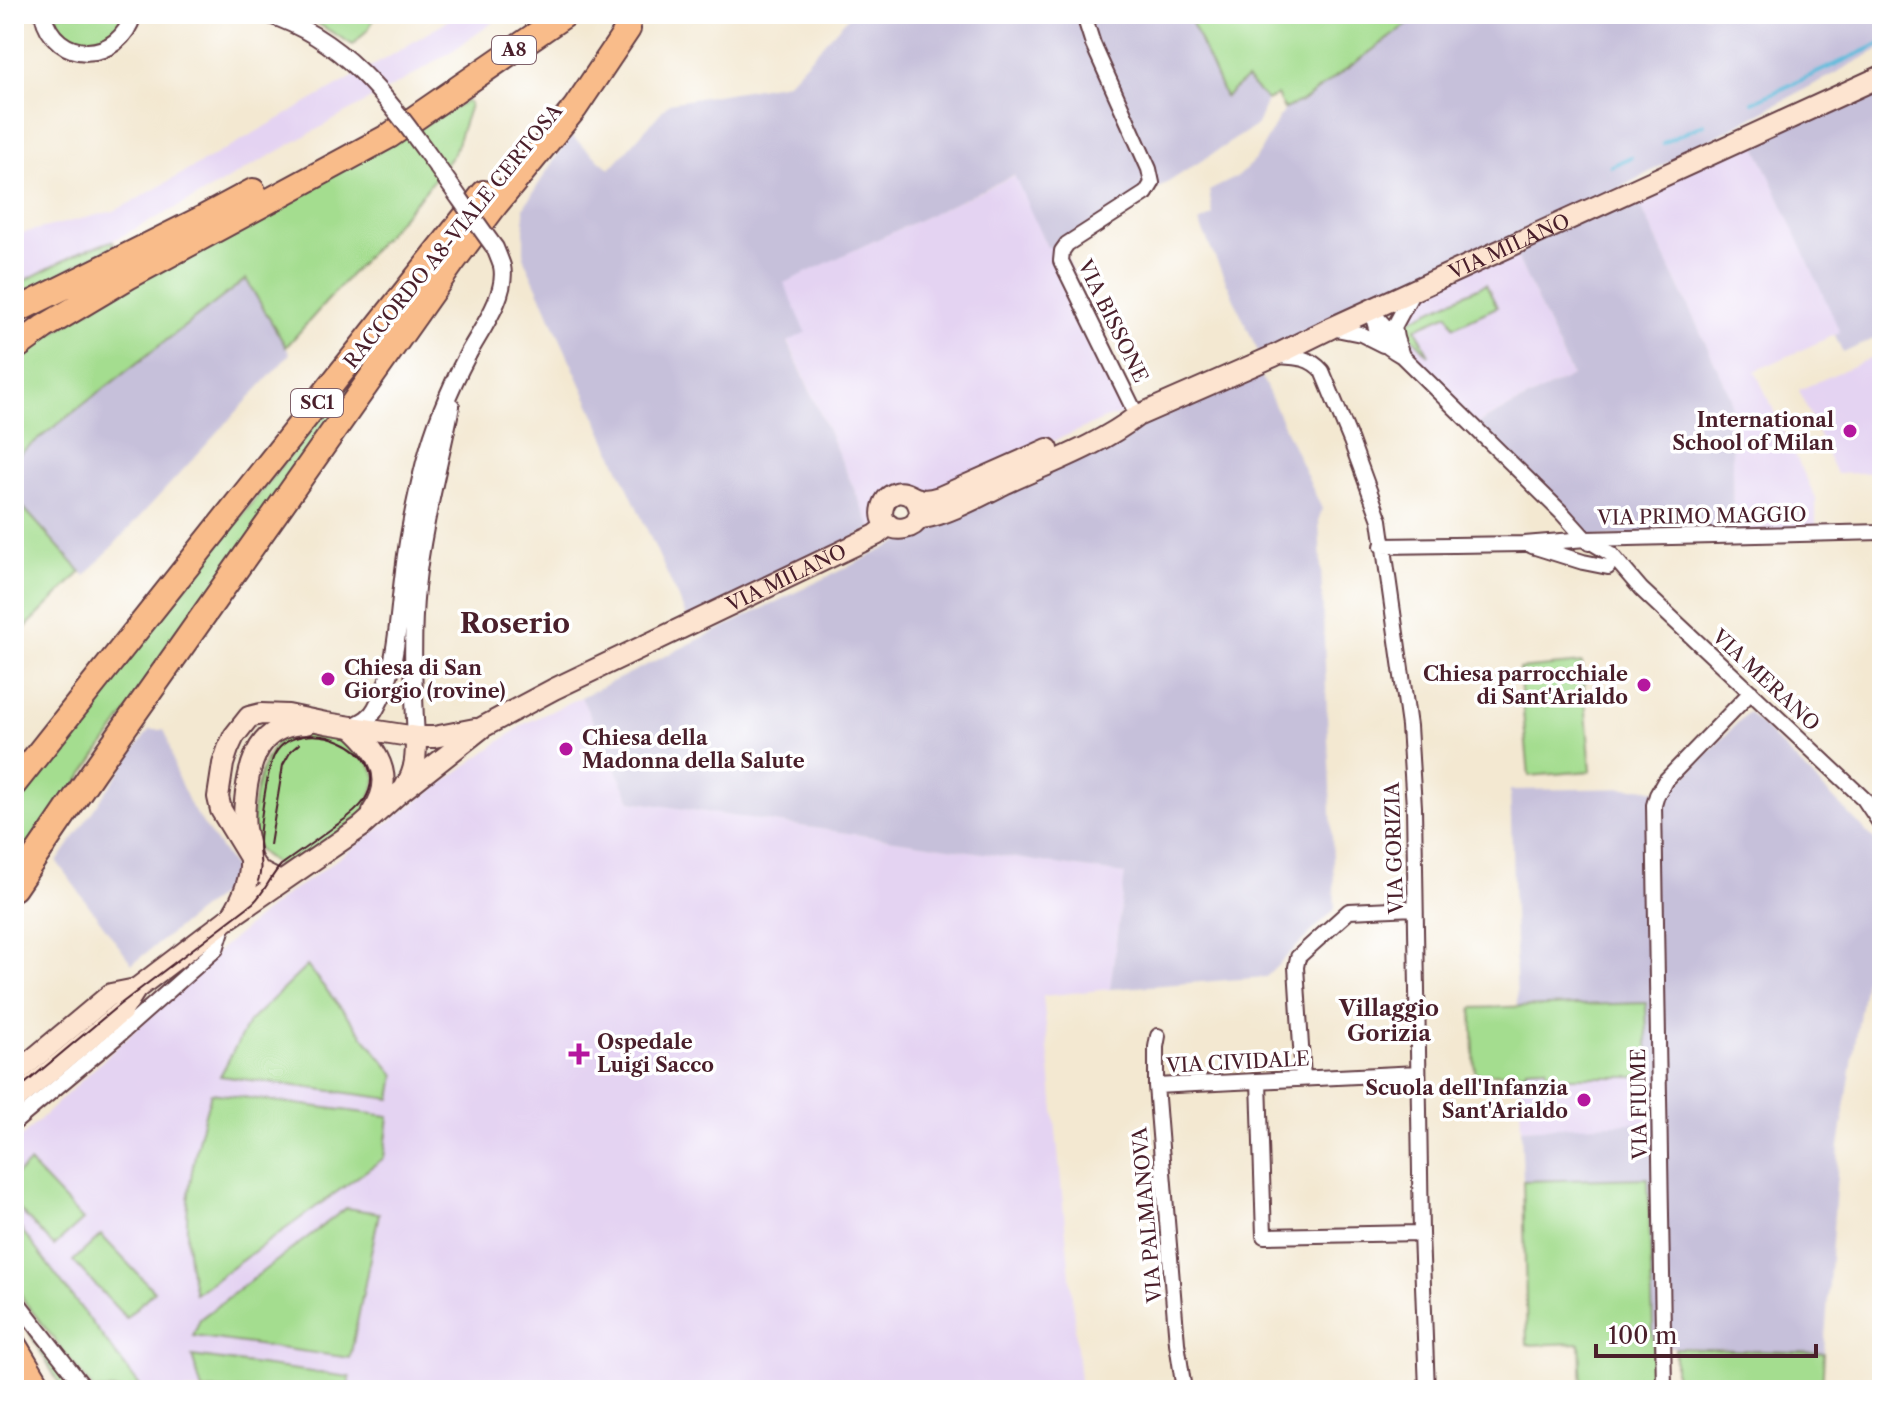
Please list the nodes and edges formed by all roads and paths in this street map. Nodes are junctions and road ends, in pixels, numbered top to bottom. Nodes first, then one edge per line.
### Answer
1 (43, 14) edge
2 (133, 14) edge
3 (267, 14) edge
4 (566, 14) edge
5 (1088, 14) edge
6 (634, 22) edge
7 (1882, 76) edge
8 (462, 85) junction
9 (1414, 290) junction
10 (1371, 310) junction
11 (14, 312) edge
12 (1331, 328) junction
13 (1390, 342) junction
14 (14, 349) edge
15 (468, 354) junction
16 (1274, 356) junction
17 (1137, 416) junction
18 (914, 497) junction
19 (918, 518) junction
20 (889, 525) junction
21 (1882, 532) edge
22 (1586, 539) junction
23 (1524, 544) junction
24 (1382, 546) junction
25 (1608, 567) junction
26 (1641, 589) junction
27 (414, 667) junction
28 (1751, 692) junction
29 (382, 696) junction
30 (326, 723) junction
31 (352, 727) junction
32 (483, 727) junction
33 (416, 737) junction
34 (14, 784) edge
35 (398, 794) junction
36 (1864, 799) junction
37 (1882, 806) edge
38 (1882, 826) edge
39 (361, 827) junction
40 (250, 860) junction
41 (280, 882) junction
42 (14, 888) edge
43 (1415, 908) junction
44 (228, 918) junction
45 (117, 1002) junction
46 (1158, 1036) dead end
47 (1418, 1073) junction
48 (14, 1075) edge
49 (1303, 1078) junction
50 (1259, 1081) junction
51 (1156, 1086) junction
52 (14, 1101) edge
53 (14, 1123) edge
54 (1421, 1233) junction
55 (14, 1293) edge
56 (14, 1345) edge
57 (14, 1378) edge
58 (21, 1390) edge
59 (41, 1390) edge
60 (86, 1390) edge
61 (1184, 1390) edge
62 (1427, 1390) edge
63 (1664, 1390) edge

1 - 2 street
3 - 15 street, bridge
4 - 8 highway, A8
5 - 17 street, VIA BISSONE
6 - 34 highway, RACCORDO A8-VIALE CERTOSA / SC1
6 - 42 highway
7 - 9 main road, VIA MILANO
8 - 11 highway
8 - 14 highway
9 - 10 main road, VIA MILANO
9 - 13 street
10 - 12 main road, VIA MILANO
10 - 13 street
12 - 13 street
12 - 16 main road, VIA MILANO
13 - 22 street
15 - 27 street
15 - 29 street
16 - 17 main road, VIA MILANO
16 - 24 street, VIA GORIZIA
17 - 18 main road, VIA MILANO
17 - 19 main road, VIA MILANO
18 - 19 main road
18 - 20 main road
19 - 20 main road
20 - 32 main road, VIA MILANO
21 - 22 street, VIA PRIMO MAGGIO
22 - 23 street, VIA PRIMO MAGGIO
22 - 25 street
22 - 26 street
23 - 24 street, VIA PRIMO MAGGIO
23 - 25 street, VIA PRIMO MAGGIO
24 - 43 street, VIA GORIZIA
25 - 26 street
26 - 28 street, VIA MERANO
27 - 29 street
27 - 33 street
28 - 36 street, VIA MERANO
28 - 63 street, VIA FIUME
29 - 31 street
30 - 31 main road
30 - 40 main road
30 - 40 main road
31 - 33 main road
31 - 39 main road
32 - 33 main road
32 - 35 main road
33 - 35 main road
35 - 39 main road
36 - 37 street
36 - 38 street
39 - 41 main road
40 - 41 main road
40 - 44 main road
41 - 44 main road
43 - 47 street, VIA GORIZIA
43 - 49 street
44 - 45 main road
44 - 53 street
45 - 48 main road
45 - 52 main road
46 - 51 street, VIA PALMANOVA
47 - 49 street, VIA CIVIDALE
47 - 54 street, VIA GORIZIA
49 - 50 street, VIA CIVIDALE
50 - 51 street, VIA CIVIDALE
50 - 54 street
51 - 61 street, VIA PALMANOVA
54 - 62 street, VIA GORIZIA
55 - 60 street
56 - 59 highway
57 - 58 highway

